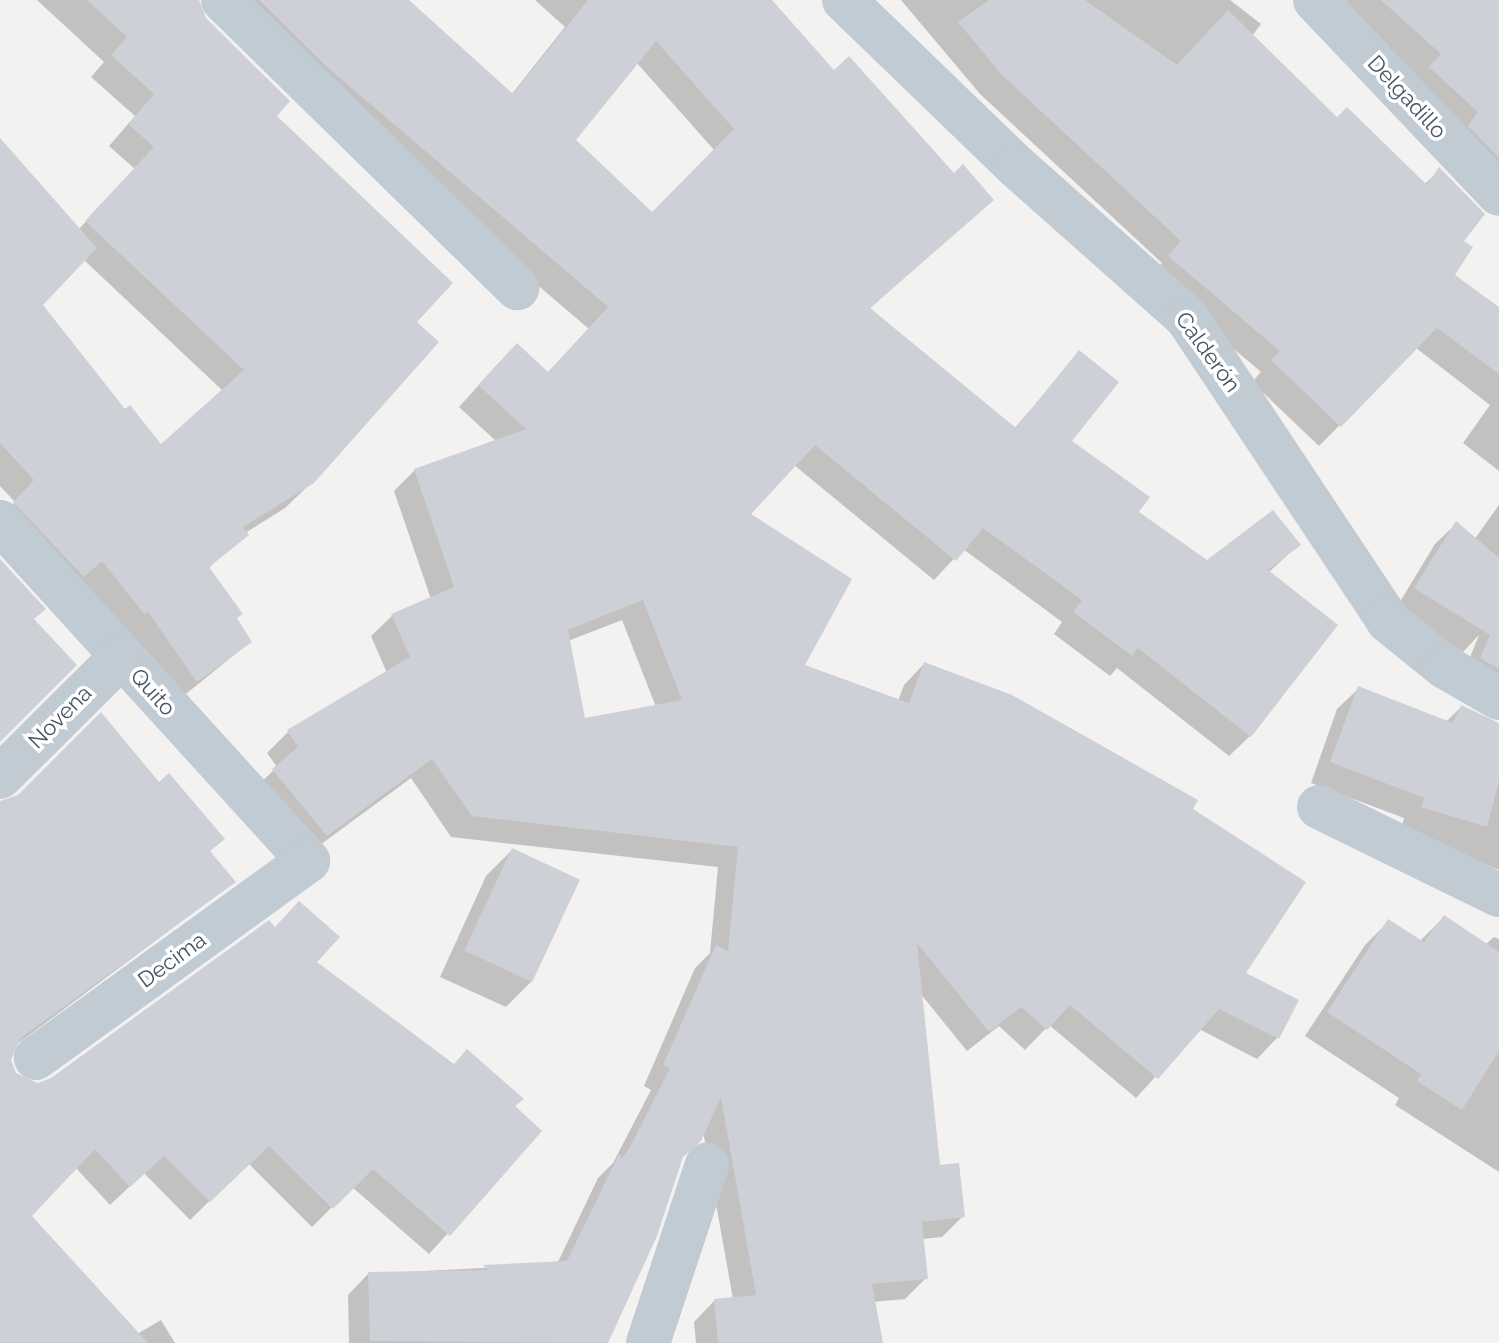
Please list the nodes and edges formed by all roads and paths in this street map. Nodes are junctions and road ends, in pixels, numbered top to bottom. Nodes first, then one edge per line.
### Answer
1 (223, 0) edge
2 (844, 0) edge
3 (1315, 0) edge
4 (1499, 194) edge
5 (517, 288) dead end
6 (0, 522) edge
7 (121, 657) junction
8 (1499, 698) edge
9 (0, 777) edge
10 (1319, 807) dead end
11 (308, 861) joint
12 (1499, 895) edge
13 (36, 1058) dead end
14 (707, 1165) dead end
15 (648, 1343) edge

1 - 5 street
2 - 8 street, Calderón
3 - 4 street, Delgadillo
6 - 7 street, Quito
7 - 9 street, Novena
7 - 11 street, Quito
10 - 12 street
11 - 13 street, Decima
14 - 15 street

